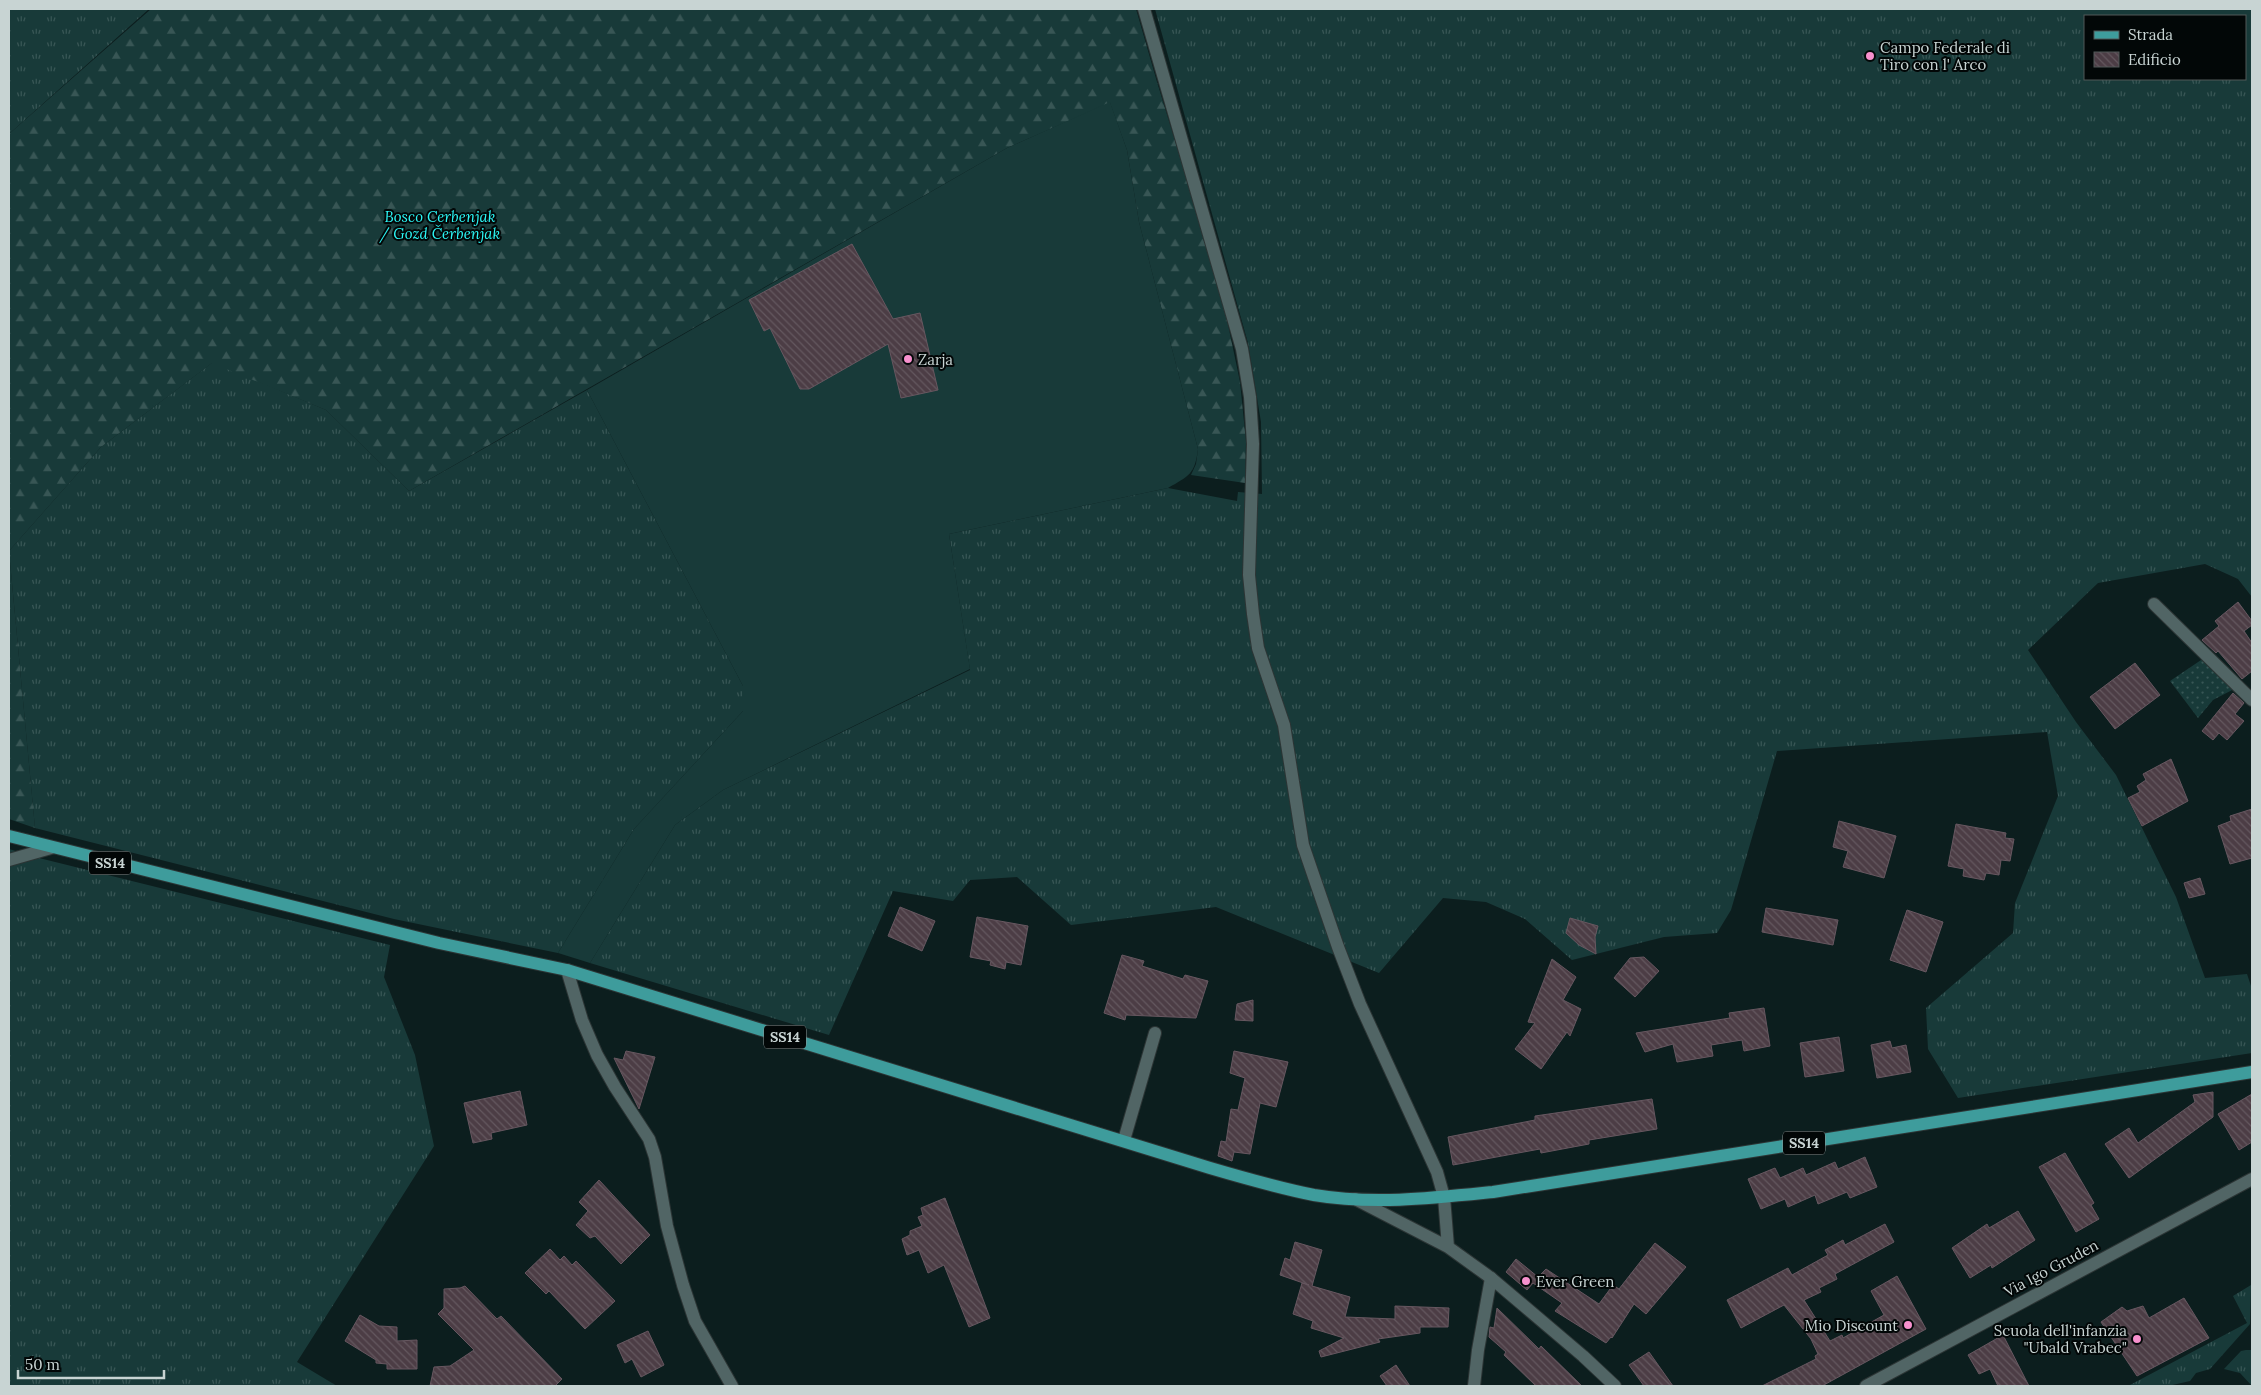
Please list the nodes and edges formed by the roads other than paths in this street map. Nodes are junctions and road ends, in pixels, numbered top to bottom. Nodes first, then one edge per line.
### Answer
1 (1144, 9) edge
2 (2154, 604) dead end
3 (2252, 700) edge
4 (9, 836) edge
5 (51, 848) junction
6 (9, 860) edge
7 (567, 970) junction
8 (1155, 1033) dead end
9 (2252, 1072) edge
10 (1124, 1140) junction
11 (2252, 1179) edge
12 (1444, 1197) junction
13 (1355, 1200) junction
14 (1448, 1247) junction
15 (1491, 1278) junction
16 (732, 1386) edge
17 (1474, 1386) edge
18 (1615, 1386) edge
19 (1866, 1386) edge

1 - 12 street
2 - 3 street
4 - 5 main road, SS14
5 - 6 street
5 - 7 main road, SS14
7 - 10 main road, SS14
7 - 16 street
8 - 10 street
9 - 12 main road, SS14
10 - 13 main road, SS14
11 - 19 street, Via Igo Gruden
12 - 13 main road, SS14
12 - 14 street
13 - 14 street
14 - 15 street
15 - 17 street
15 - 18 street

